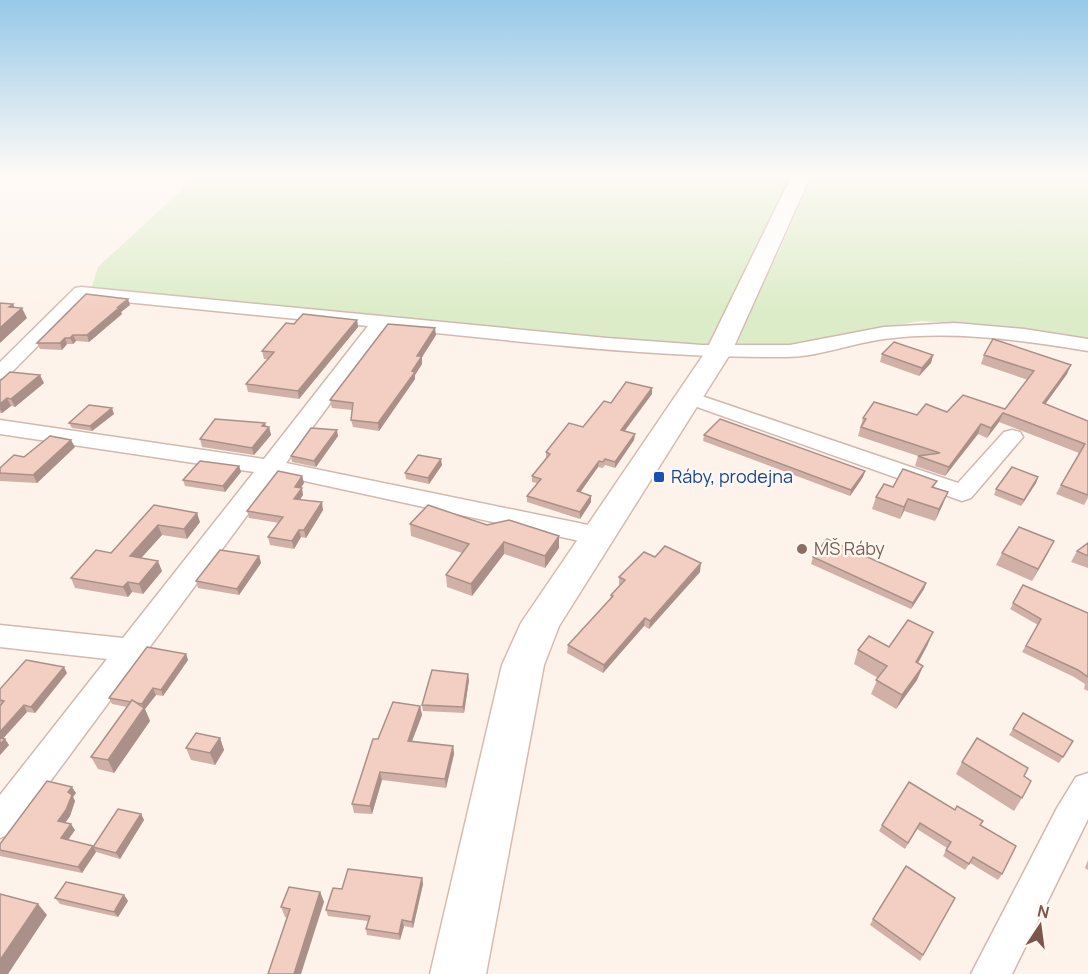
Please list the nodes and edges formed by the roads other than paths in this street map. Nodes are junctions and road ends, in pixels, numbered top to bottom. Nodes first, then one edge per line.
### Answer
1 (781, 220) edge
2 (382, 321) junction
3 (1088, 345) edge
4 (719, 351) junction
5 (0, 373) edge
6 (690, 398) junction
7 (0, 428) edge
8 (1012, 437) dead end
9 (271, 467) junction
10 (598, 536) junction
11 (0, 636) edge
12 (132, 650) junction
13 (1088, 788) edge
14 (0, 822) edge
15 (458, 974) edge
16 (991, 974) edge

1 - 4 street
2 - 4 street
2 - 5 street
2 - 9 street
3 - 4 street
4 - 6 street
6 - 8 street
6 - 10 street
7 - 9 street
9 - 10 street
9 - 12 street
10 - 15 street
11 - 12 street
12 - 14 street
13 - 16 street

